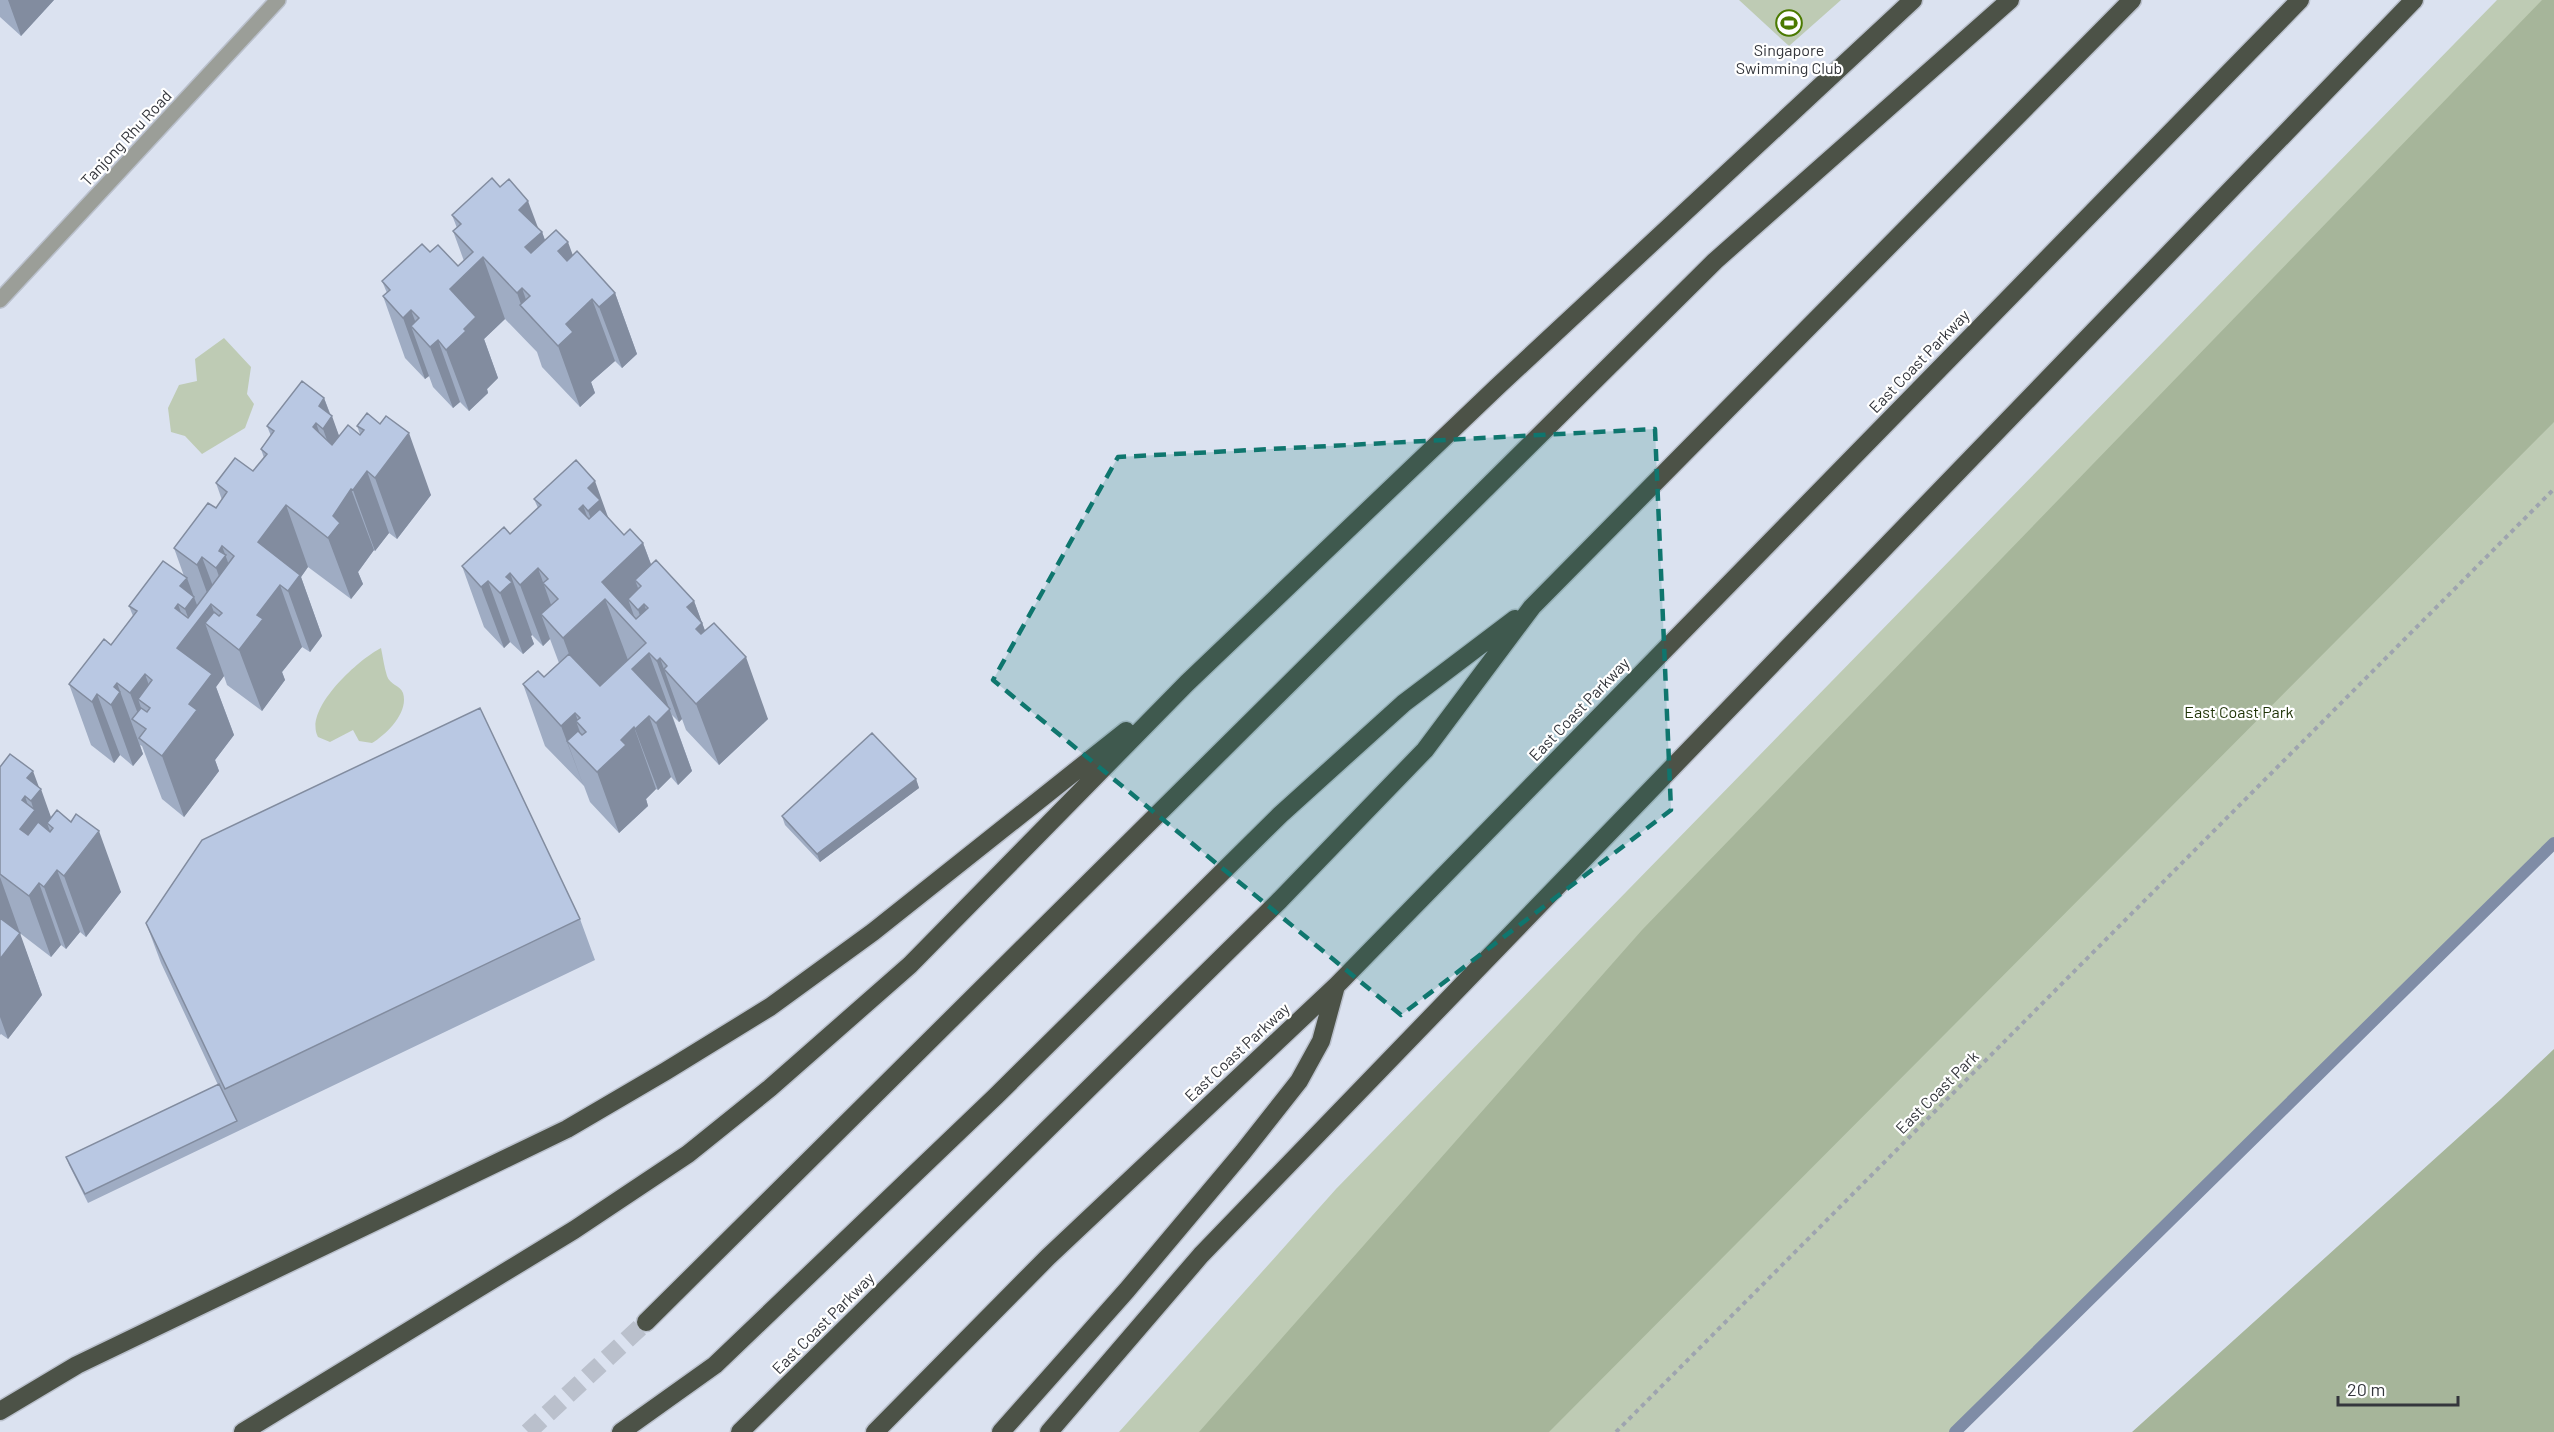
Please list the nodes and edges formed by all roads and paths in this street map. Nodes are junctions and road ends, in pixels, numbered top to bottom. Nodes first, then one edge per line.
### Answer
1 (278, 0) edge
2 (1913, 0) edge
3 (2010, 0) edge
4 (2132, 0) edge
5 (2300, 0) edge
6 (2414, 0) edge
7 (0, 300) edge
8 (2554, 489) edge
9 (1532, 607) junction
10 (1187, 683) junction
11 (1337, 985) junction
12 (646, 1322) tunnel mouth
13 (0, 1411) edge
14 (243, 1432) edge
15 (621, 1432) edge
16 (740, 1432) edge
17 (875, 1432) edge
18 (1001, 1432) edge
19 (1049, 1432) edge
20 (1617, 1432) edge

1 - 7 street, Tanjong Rhu Road
2 - 10 highway
3 - 12 highway
4 - 9 highway, East Coast Parkway
5 - 11 highway, East Coast Parkway
6 - 19 highway
8 - 20 path, East Coast Park
9 - 15 highway
9 - 16 highway, East Coast Parkway
10 - 13 highway
10 - 14 highway
11 - 17 highway, East Coast Parkway
11 - 18 highway

